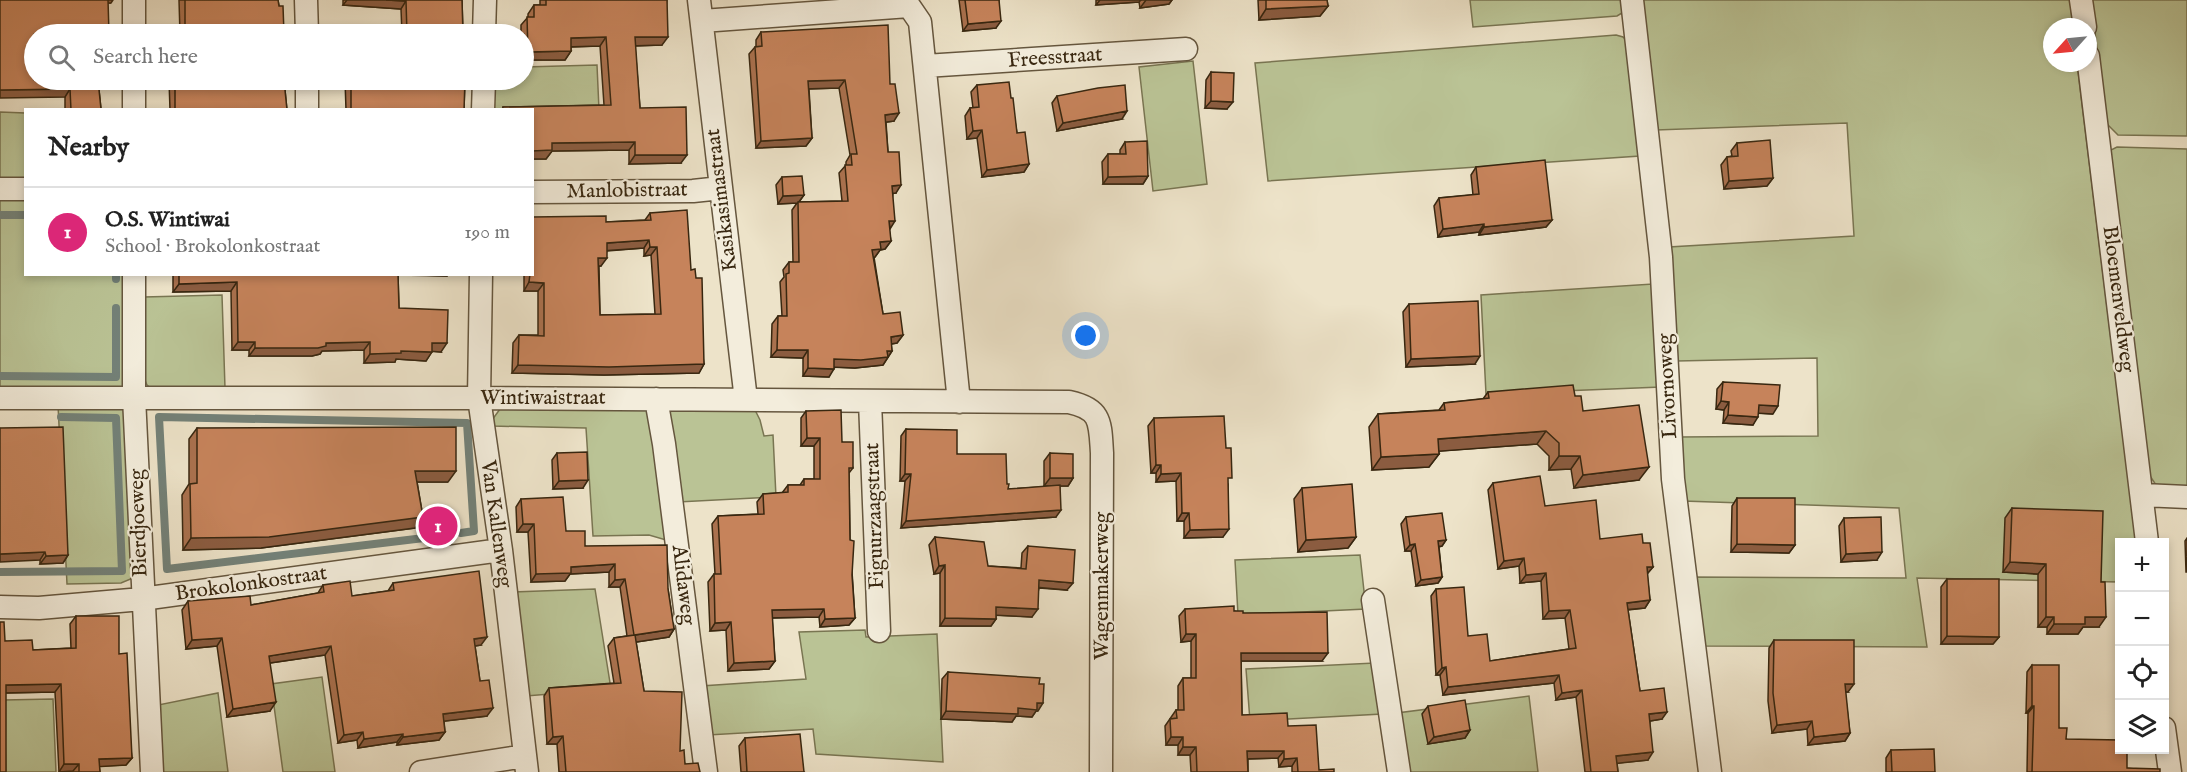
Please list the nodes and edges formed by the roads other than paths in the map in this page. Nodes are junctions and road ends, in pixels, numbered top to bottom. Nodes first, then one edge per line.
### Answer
1 (134, 0) edge
2 (306, 0) edge
3 (485, 0) edge
4 (1632, 0) edge
5 (2081, 0) edge
6 (700, 10) edge
7 (2084, 18) edge
8 (134, 24) edge
9 (307, 24) edge
10 (484, 24) edge
11 (1186, 49) dead end
12 (925, 66) junction
13 (2090, 72) edge
14 (134, 90) edge
15 (307, 90) edge
16 (484, 90) edge
17 (134, 108) edge
18 (307, 108) edge
19 (483, 108) edge
20 (721, 188) junction
21 (0, 189) edge
22 (24, 189) edge
23 (534, 192) edge
24 (134, 276) edge
25 (481, 276) edge
26 (134, 397) junction
27 (0, 398) edge
28 (479, 398) junction
29 (656, 399) junction
30 (746, 400) junction
31 (870, 401) junction
32 (959, 402) junction
33 (1085, 405) joint
34 (2143, 495) junction
35 (2187, 497) edge
36 (2147, 538) edge
37 (501, 550) junction
38 (142, 599) junction
39 (1373, 600) dead end
40 (0, 607) edge
41 (879, 631) dead end
42 (2167, 754) edge
43 (526, 764) edge
44 (152, 772) edge
45 (422, 772) edge
46 (706, 772) edge
47 (1101, 772) edge
48 (1398, 772) edge
49 (1710, 772) edge
50 (2169, 772) edge

1 - 8 street
2 - 9 street
3 - 10 street
4 - 49 street, Livornoweg
5 - 7 street
6 - 12 street
6 - 20 street, Kasikasimastraat
11 - 12 street, Freesstraat
12 - 32 street
13 - 34 street, Bloemenveldweg
14 - 17 street
15 - 18 street
16 - 19 street
20 - 23 street, Manlobistraat
20 - 30 street, Kasikasimastraat
21 - 22 street
24 - 26 street, Bierdjoeweg
25 - 28 street, Van Kallenweg
26 - 27 street, Wintiwaistraat
26 - 28 street, Wintiwaistraat
26 - 38 street, Bierdjoeweg
28 - 29 street, Wintiwaistraat
28 - 37 street, Van Kallenweg
29 - 30 street, Wintiwaistraat
29 - 46 street, Alidaweg
30 - 31 street, Wintiwaistraat
31 - 32 street, Wintiwaistraat
31 - 41 street, Figuurzaagstraat
32 - 33 street, Wintiwaistraat
33 - 47 street, Wagenmakerweg
34 - 35 street
34 - 36 street, Bloemenveldweg
37 - 38 street, Brokolonkostraat
37 - 43 street, Van Kallenweg
38 - 40 street, Brokolonkostraat
38 - 44 street, Bierdjoeweg
39 - 48 street
42 - 50 street
43 - 45 street

